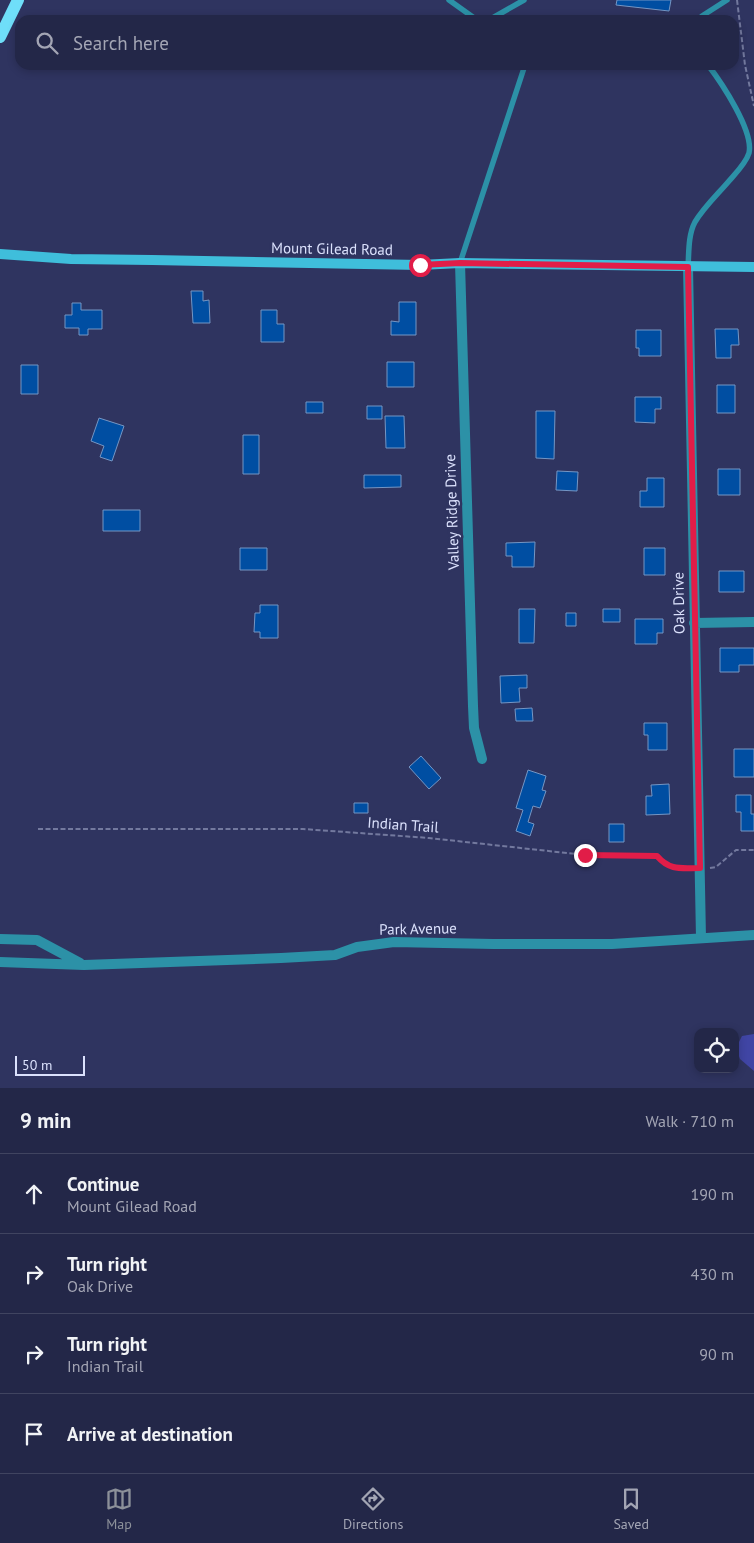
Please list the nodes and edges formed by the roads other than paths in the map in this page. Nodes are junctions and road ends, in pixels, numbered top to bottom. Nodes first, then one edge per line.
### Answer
1 (18, 0) edge
2 (449, 0) edge
3 (524, 0) edge
4 (727, 0) edge
5 (470, 15) edge
6 (498, 15) edge
7 (704, 15) edge
8 (0, 38) edge
9 (523, 70) edge
10 (712, 70) edge
11 (751, 146) edge
12 (0, 254) edge
13 (460, 263) junction
14 (688, 267) junction
15 (754, 267) edge
16 (754, 622) edge
17 (694, 623) junction
18 (482, 759) dead end
19 (754, 935) edge
20 (701, 938) junction
21 (0, 939) edge
22 (0, 962) edge
23 (84, 965) junction

1 - 8 main road
2 - 5 lane
3 - 6 lane
4 - 7 lane
9 - 13 lane
10 - 11 lane
11 - 14 lane
12 - 13 main road, Mount Gilead Road
13 - 14 main road, Mount Gilead Road
13 - 18 street, Valley Ridge Drive
14 - 15 main road, Mount Gilead Road
14 - 17 street, Oak Drive
16 - 17 street
17 - 20 street, Oak Drive
19 - 20 street, Park Avenue
20 - 23 street, Park Avenue
21 - 23 street
22 - 23 street, Park Avenue

